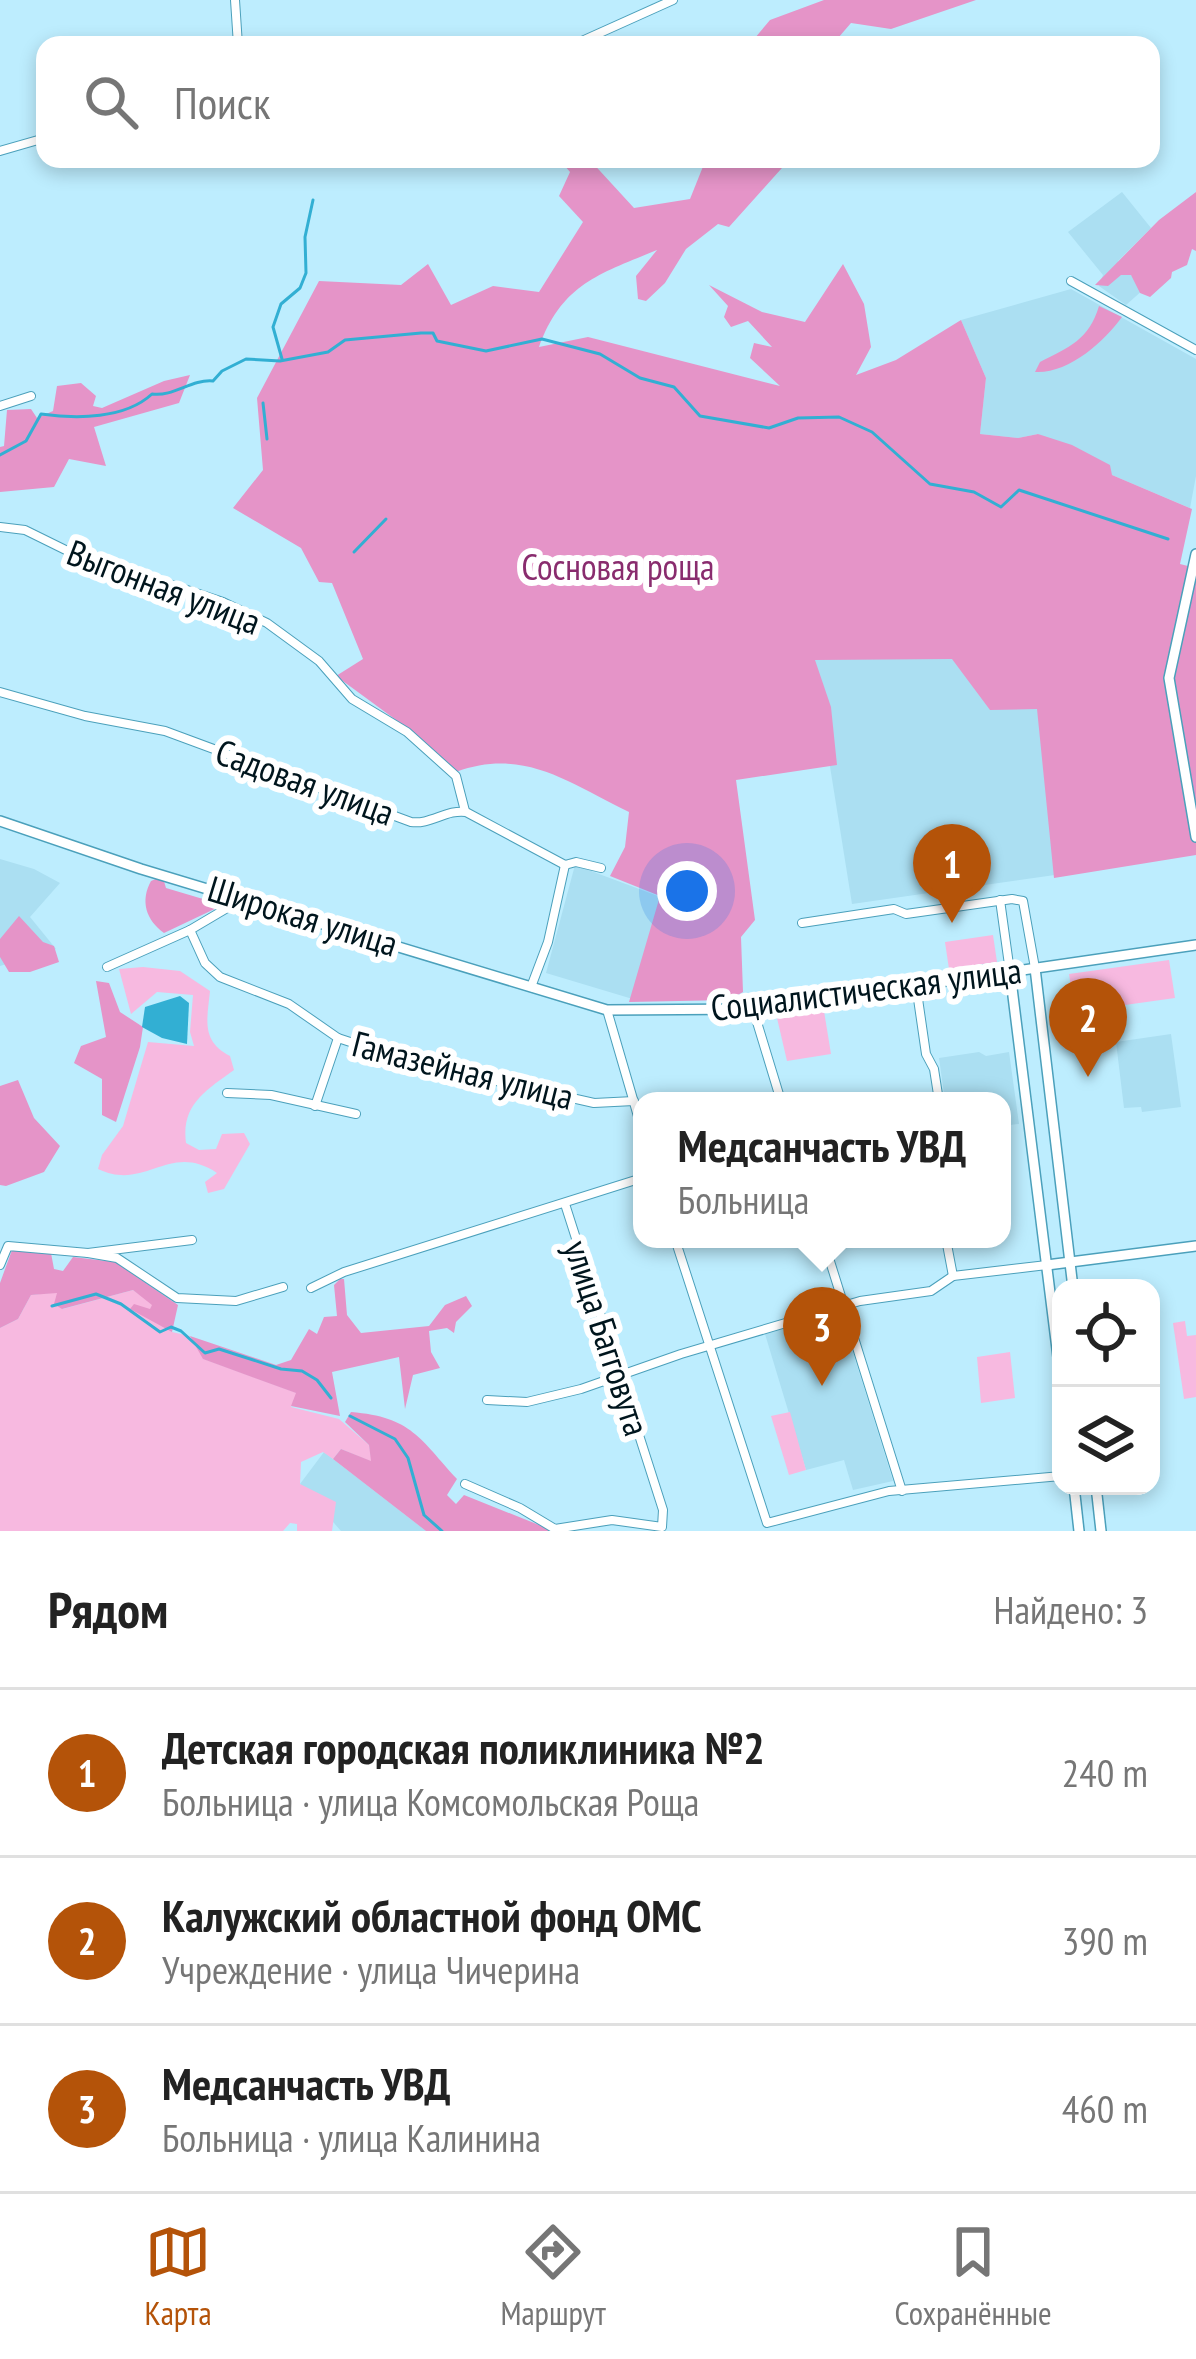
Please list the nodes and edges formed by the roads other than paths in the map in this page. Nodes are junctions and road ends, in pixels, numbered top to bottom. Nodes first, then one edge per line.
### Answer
1 (235, 0) edge
2 (674, 0) edge
3 (237, 36) edge
4 (594, 36) edge
5 (36, 141) edge
6 (0, 151) edge
7 (1071, 281) dead end
8 (1196, 350) edge
9 (31, 396) dead end
10 (0, 406) edge
11 (0, 527) edge
12 (1196, 554) edge
13 (0, 692) edge
14 (466, 812) junction
15 (0, 821) edge
16 (1196, 837) edge
17 (566, 865) junction
18 (601, 868) dead end
19 (245, 897) junction
20 (1000, 900) junction
21 (802, 922) dead end
22 (190, 930) junction
23 (1196, 945) edge
24 (106, 967) dead end
25 (1035, 968) junction
26 (1010, 972) junction
27 (916, 985) junction
28 (531, 987) junction
29 (608, 1010) junction
30 (753, 1010) junction
31 (338, 1038) junction
32 (778, 1092) edge
33 (938, 1092) edge
34 (227, 1093) dead end
35 (633, 1098) edge
36 (633, 1101) edge
37 (315, 1106) junction
38 (356, 1114) dead end
39 (633, 1181) edge
40 (565, 1204) junction
41 (192, 1240) dead end
42 (1196, 1246) edge
43 (678, 1248) edge
44 (827, 1248) edge
45 (948, 1248) edge
46 (88, 1253) junction
47 (1071, 1263) junction
48 (0, 1265) edge
49 (1047, 1265) junction
50 (953, 1276) junction
51 (1072, 1279) edge
52 (283, 1286) dead end
53 (311, 1288) dead end
54 (844, 1306) junction
55 (1052, 1306) edge
56 (710, 1346) junction
57 (617, 1376) junction
58 (488, 1400) dead end
59 (1052, 1477) edge
60 (465, 1484) dead end
61 (902, 1491) junction
62 (1075, 1495) edge
63 (1097, 1495) edge
64 (1079, 1531) edge
65 (1101, 1531) edge

1 - 3 street
2 - 4 street
5 - 6 street
7 - 8 street
9 - 10 street
11 - 14 street, Выгонная улица
12 - 16 street
13 - 14 street, Садовая улица
14 - 17 street
15 - 19 street, Широкая улица
17 - 18 street
17 - 28 street
19 - 22 street
19 - 28 street, Широкая улица
20 - 21 street
20 - 25 street
20 - 26 street
22 - 24 street
22 - 31 street, Гамазейная улица
23 - 25 street, Социалистическая улица
25 - 26 street, Социалистическая улица
25 - 47 street
26 - 27 street, Социалистическая улица
26 - 49 street
27 - 30 street, Социалистическая улица
27 - 33 street
28 - 29 street, Широкая улица
29 - 30 street, Социалистическая улица
29 - 35 street
30 - 32 street
31 - 36 street, Гамазейная улица
31 - 37 street
34 - 37 street
37 - 38 street
39 - 40 street
40 - 53 street, улица Багговута
40 - 57 street, улица Багговута
41 - 46 street
42 - 47 street
43 - 56 street
44 - 54 street
45 - 50 street
46 - 48 street
46 - 52 street
47 - 49 street
47 - 51 street
49 - 50 street
49 - 55 street
50 - 54 street
54 - 56 street
54 - 61 street
56 - 57 street
56 - 61 street
57 - 58 street
57 - 60 street, улица Багговута
59 - 61 street
62 - 64 street
63 - 65 street

